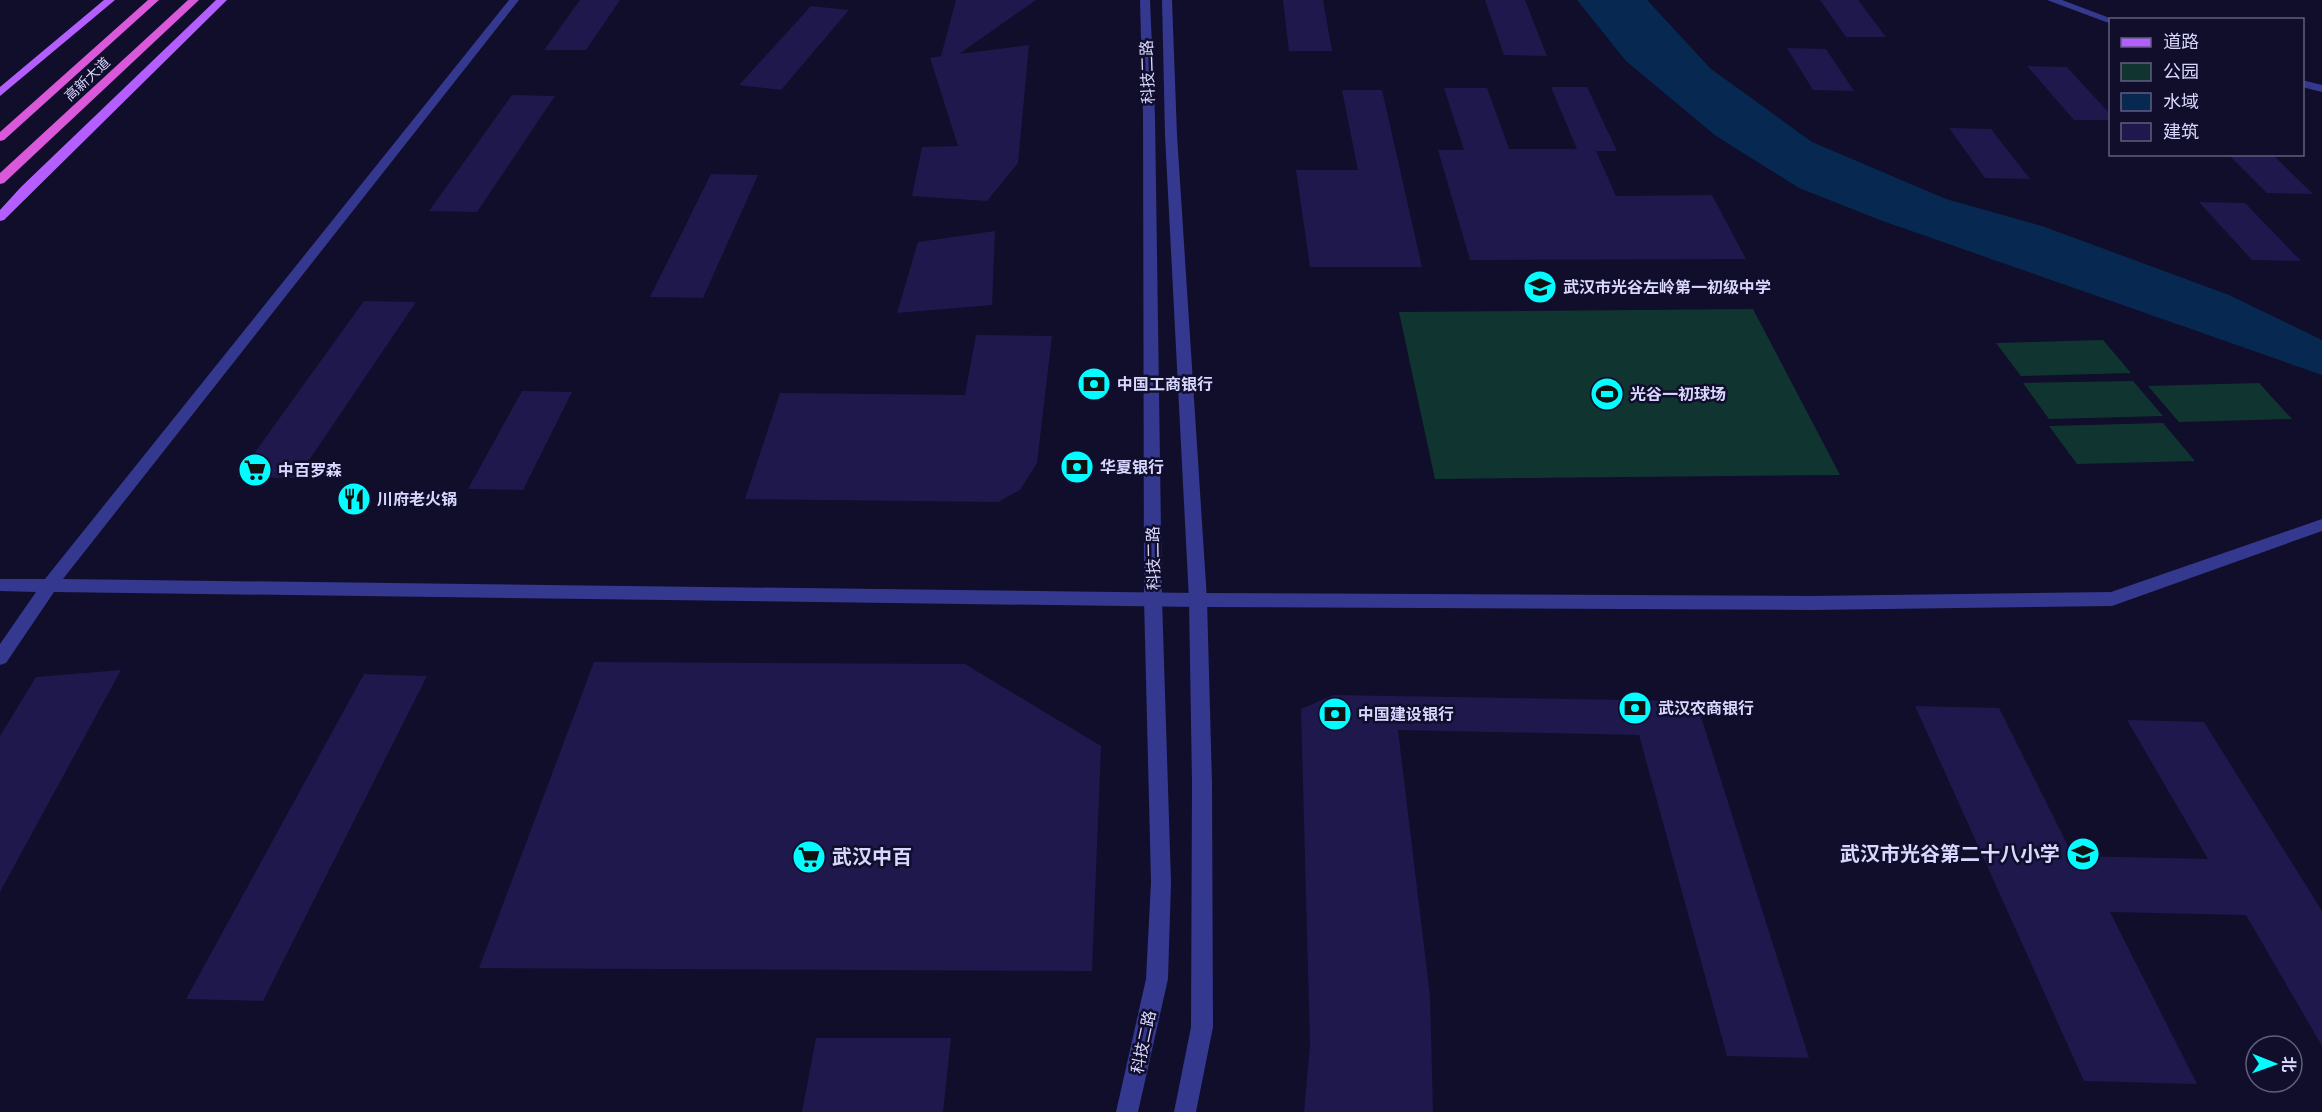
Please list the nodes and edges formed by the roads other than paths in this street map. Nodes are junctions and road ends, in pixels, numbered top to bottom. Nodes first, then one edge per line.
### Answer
1 (110, 0) edge
2 (154, 0) edge
3 (194, 0) edge
4 (222, 0) edge
5 (514, 0) edge
6 (1145, 0) edge
7 (1167, 0) edge
8 (2052, 0) edge
9 (2109, 20) edge
10 (2304, 84) edge
11 (2322, 89) edge
12 (0, 93) edge
13 (0, 138) edge
14 (0, 180) edge
15 (0, 217) edge
16 (2322, 525) edge
17 (0, 585) edge
18 (48, 587) junction
19 (1153, 599) junction
20 (1198, 600) junction
21 (0, 658) edge
22 (1128, 1112) edge
23 (1185, 1112) edge

1 - 12 main road
2 - 13 highway, 高新大道
3 - 14 highway, 高新大道
4 - 15 main road
5 - 18 street
6 - 19 street, 科技二路
7 - 20 street, 科技二路
8 - 9 street
10 - 11 street
16 - 20 street
17 - 18 street
18 - 19 street
18 - 21 street
19 - 20 street
19 - 22 street, 科技二路
20 - 23 street, 科技二路

